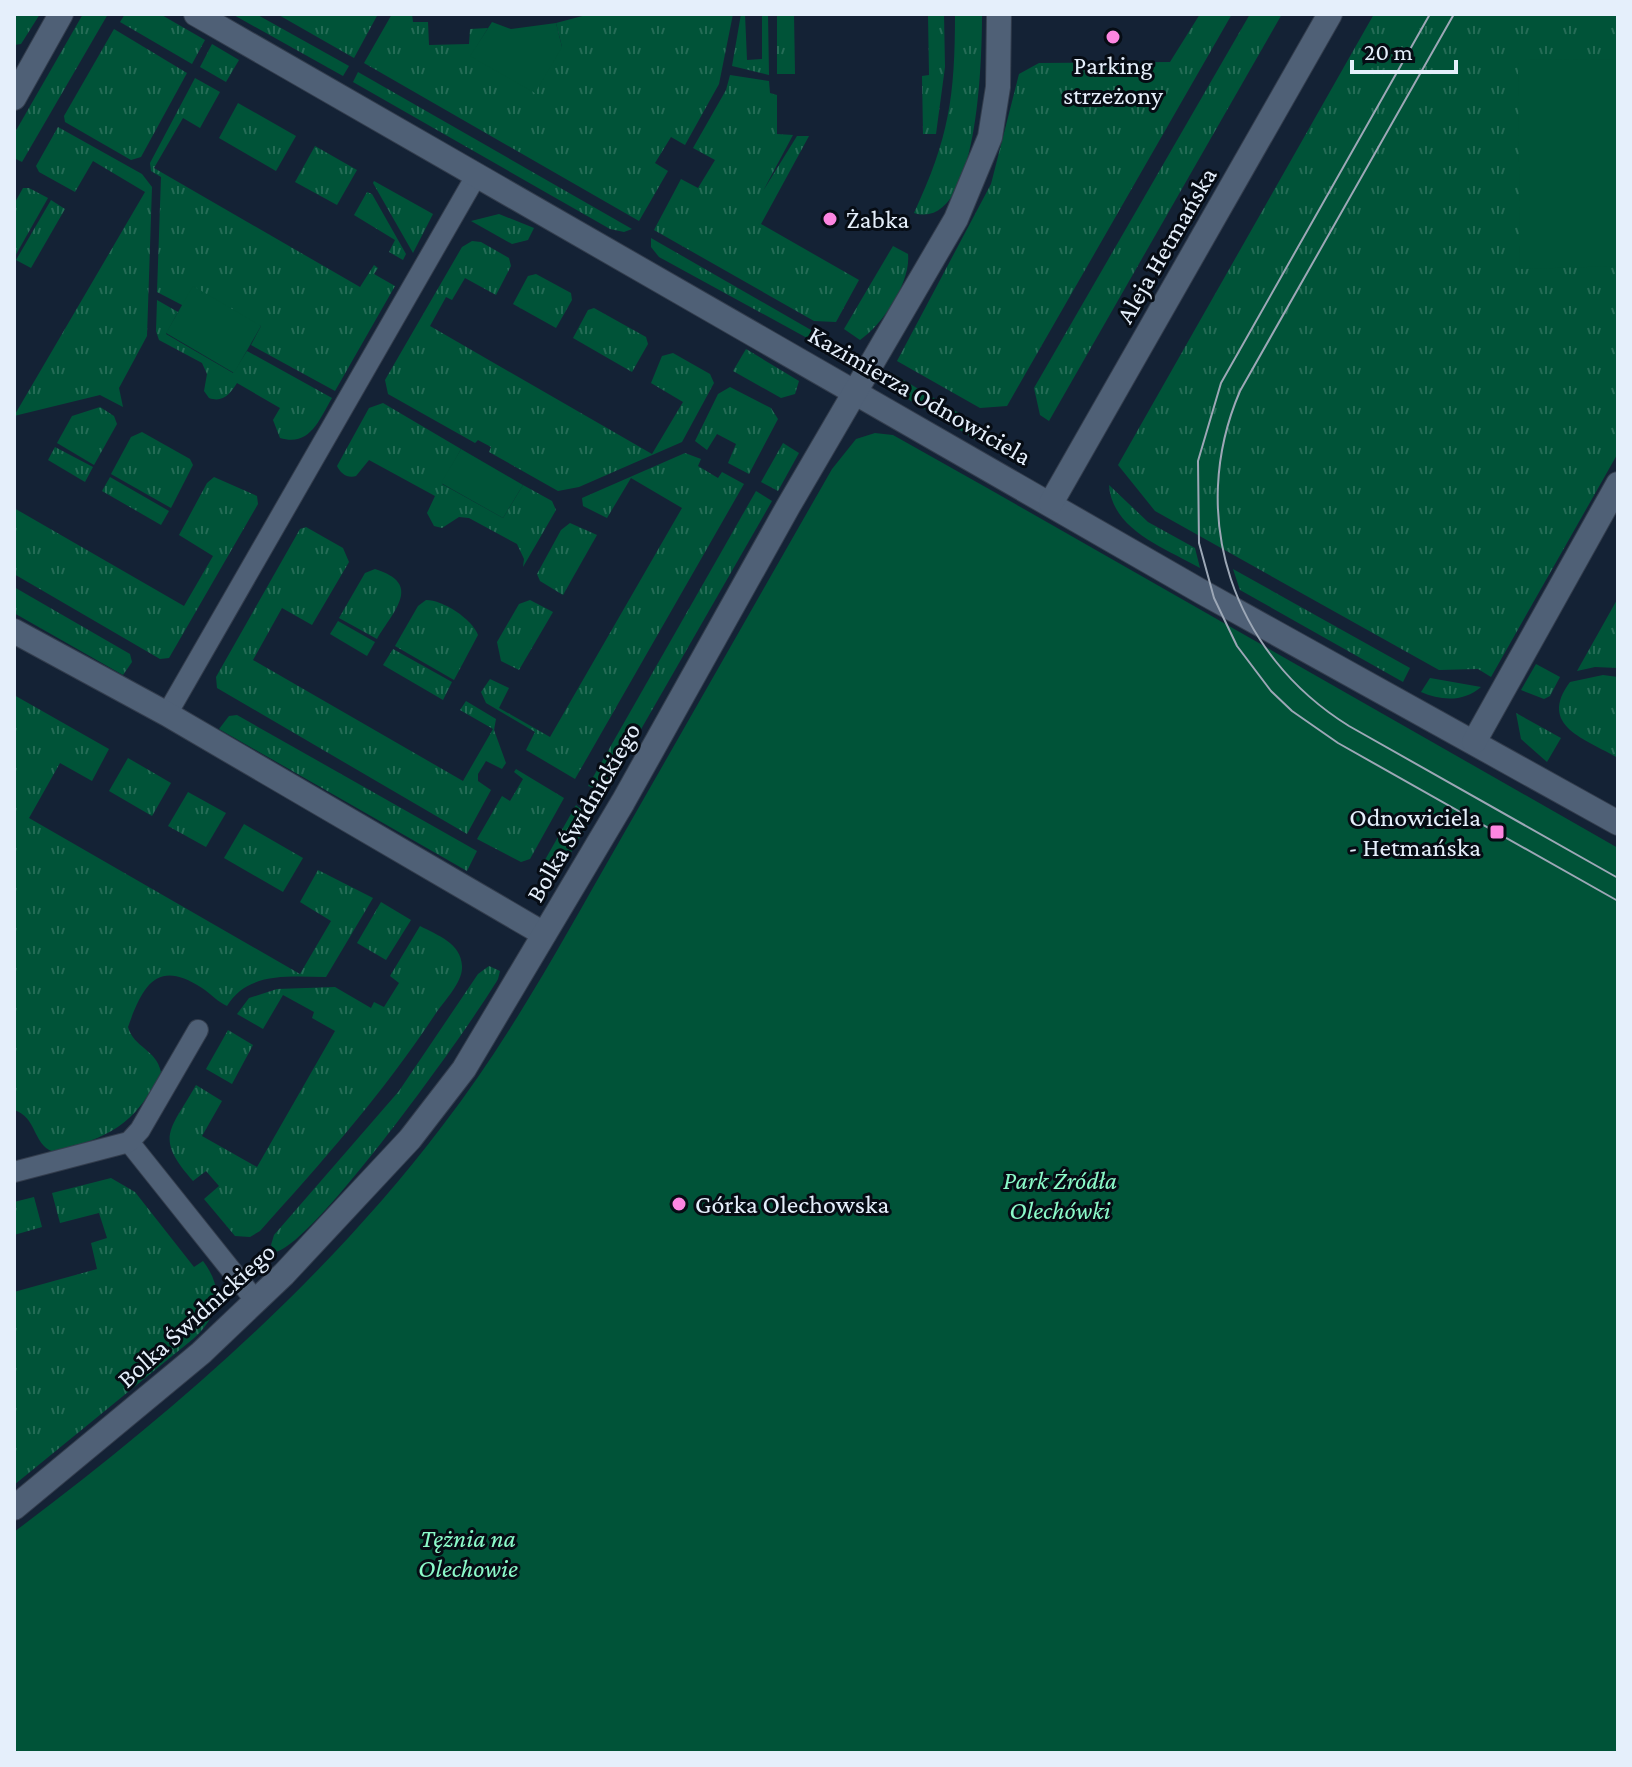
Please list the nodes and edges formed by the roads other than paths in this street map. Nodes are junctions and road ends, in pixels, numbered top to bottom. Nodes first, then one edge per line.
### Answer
1 (61, 14) edge
2 (196, 14) edge
3 (999, 14) edge
4 (1330, 14) edge
5 (14, 98) edge
6 (476, 176) junction
7 (856, 392) junction
8 (1618, 484) edge
9 (1051, 503) junction
10 (14, 631) edge
11 (167, 714) junction
12 (1474, 742) junction
13 (1618, 823) edge
14 (544, 934) junction
15 (198, 1030) dead end
16 (129, 1142) junction
17 (14, 1172) edge
18 (255, 1300) junction
19 (14, 1508) edge

1 - 5 street
2 - 6 street, Kazimierza Odnowiciela
3 - 7 street, Bolka Świdnickiego
4 - 9 street, Aleja Hetmańska
6 - 7 street, Kazimierza Odnowiciela
6 - 11 lane
7 - 9 street, Kazimierza Odnowiciela
7 - 14 street, Bolka Świdnickiego
8 - 12 street
9 - 12 street, Kazimierza Odnowiciela
10 - 11 street
11 - 14 street
12 - 13 street, Kazimierza Odnowiciela
14 - 18 street, Bolka Świdnickiego
15 - 16 lane
16 - 17 lane
16 - 18 lane
18 - 19 street, Bolka Świdnickiego

